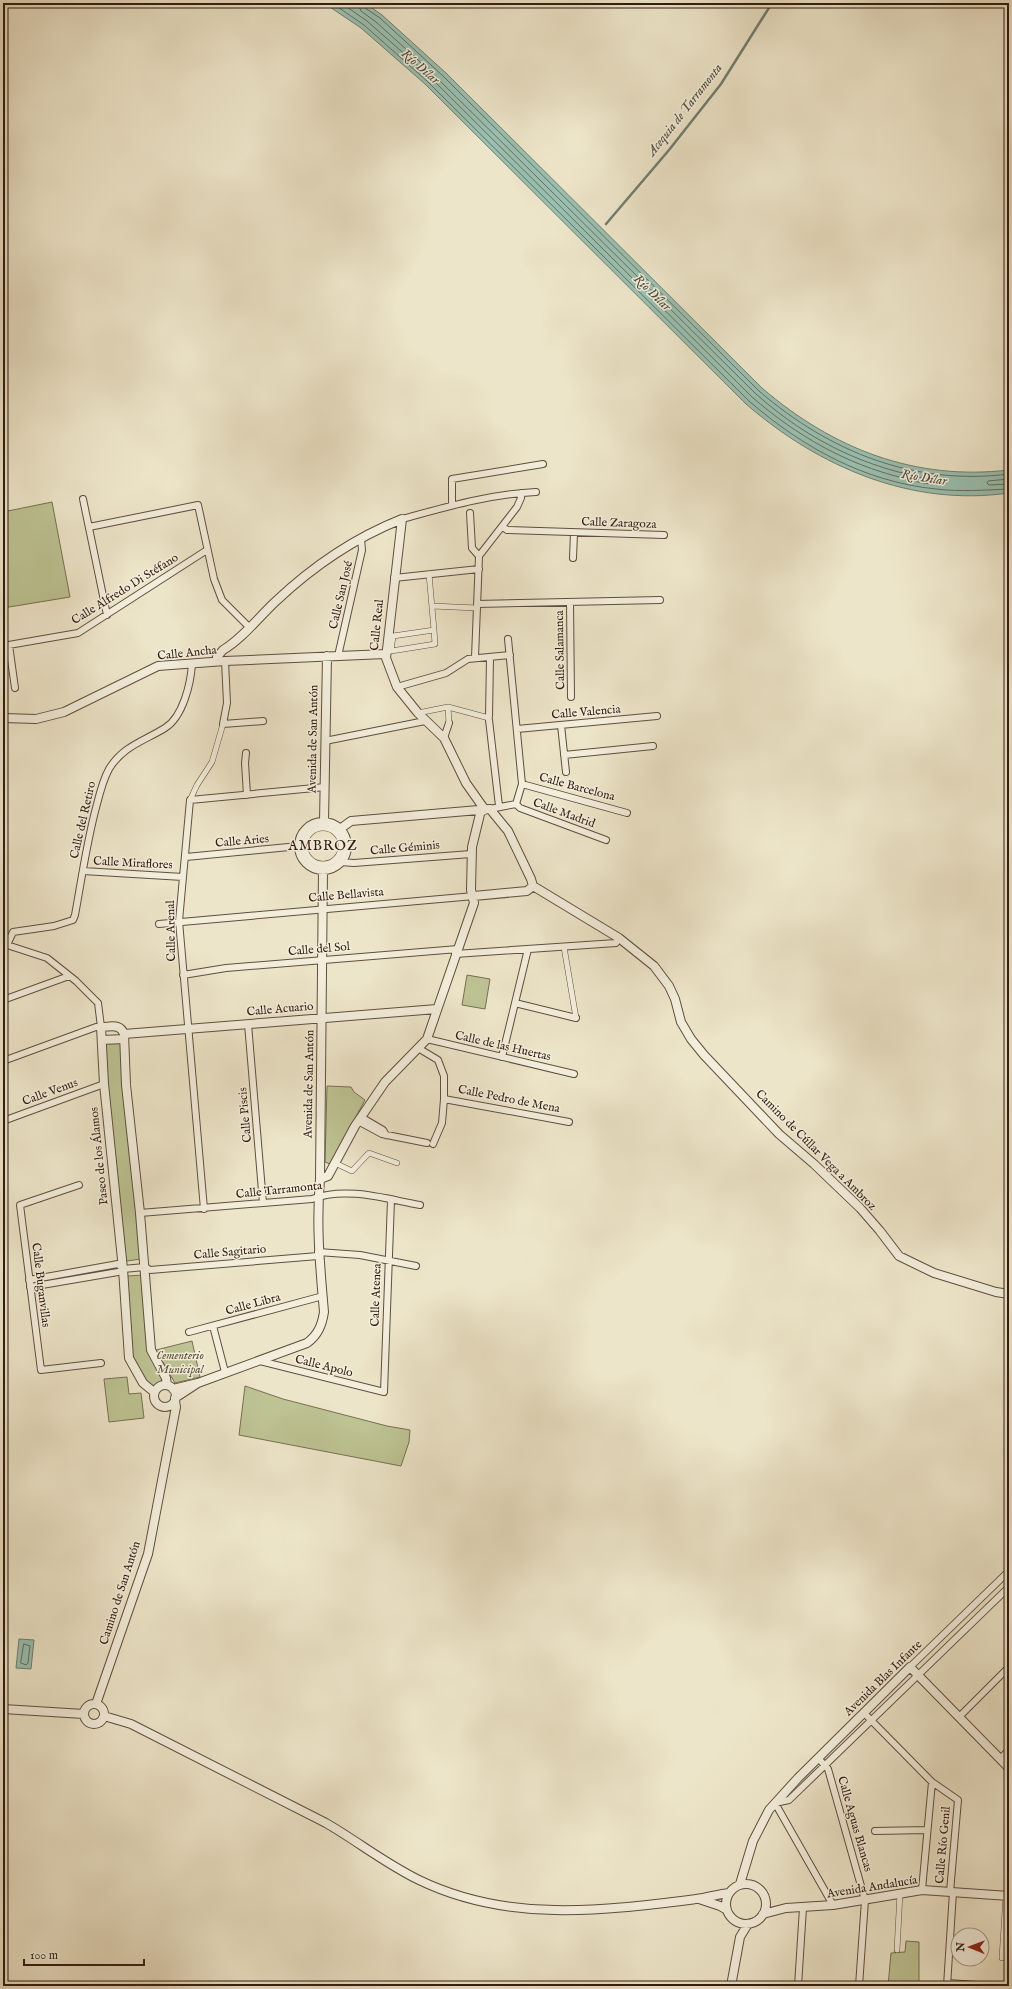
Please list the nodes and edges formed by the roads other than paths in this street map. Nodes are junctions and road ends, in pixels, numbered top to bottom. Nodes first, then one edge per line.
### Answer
1 (543, 464) dead end
2 (536, 492) dead end
3 (520, 493) junction
4 (83, 499) dead end
5 (452, 505) junction
6 (470, 512) dead end
7 (402, 519) junction
8 (90, 528) junction
9 (503, 528) junction
10 (574, 533) junction
11 (664, 535) dead end
12 (361, 539) junction
13 (208, 550) junction
14 (479, 556) junction
15 (573, 558) dead end
16 (479, 569) junction
17 (429, 574) junction
18 (394, 578) junction
19 (660, 600) dead end
20 (570, 602) junction
21 (432, 606) junction
22 (477, 606) junction
23 (107, 615) junction
24 (250, 627) junction
25 (434, 630) junction
26 (508, 639) dead end
27 (6, 645) edge
28 (385, 654) junction
29 (510, 655) junction
30 (327, 656) junction
31 (338, 656) junction
32 (475, 657) junction
33 (490, 658) junction
34 (221, 661) junction
35 (192, 663) junction
36 (397, 687) junction
37 (15, 688) dead end
38 (571, 697) dead end
39 (448, 707) junction
40 (418, 713) junction
41 (657, 716) dead end
42 (3, 718) edge
43 (489, 718) junction
44 (263, 721) dead end
45 (425, 721) junction
46 (449, 723) joint
47 (223, 724) junction
48 (561, 725) junction
49 (517, 729) junction
50 (444, 738) junction
51 (325, 741) junction
52 (653, 746) dead end
53 (246, 753) dead end
54 (564, 755) junction
55 (566, 772) dead end
56 (522, 784) junction
57 (325, 787) junction
58 (248, 795) junction
59 (190, 800) junction
60 (516, 804) junction
61 (499, 806) junction
62 (485, 810) junction
63 (627, 813) dead end
64 (324, 822) junction
65 (340, 829) junction
66 (315, 830) joint
67 (606, 840) dead end
68 (300, 846) junction
69 (471, 854) junction
70 (186, 857) junction
71 (340, 862) junction
72 (323, 869) junction
73 (83, 871) junction
74 (183, 877) junction
75 (532, 886) junction
76 (474, 896) junction
77 (321, 909) junction
78 (180, 921) junction
79 (159, 924) dead end
80 (620, 938) junction
81 (564, 946) junction
82 (528, 949) junction
83 (457, 951) junction
84 (321, 960) junction
85 (184, 975) junction
86 (69, 976) junction
87 (3, 1000) edge
88 (515, 1003) junction
89 (437, 1009) junction
90 (322, 1018) junction
91 (576, 1018) joint
92 (248, 1024) junction
93 (101, 1027) junction
94 (189, 1029) junction
95 (124, 1036) junction
96 (427, 1039) junction
97 (102, 1040) junction
98 (418, 1048) junction
99 (502, 1057) junction
100 (3, 1061) edge
101 (574, 1074) dead end
102 (104, 1084) junction
103 (444, 1099) junction
104 (360, 1119) junction
105 (3, 1121) edge
106 (570, 1122) dead end
107 (335, 1163) junction
108 (397, 1163) dead end
109 (320, 1179) junction
110 (79, 1185) dead end
111 (319, 1196) junction
112 (391, 1200) junction
113 (263, 1203) junction
114 (420, 1205) dead end
115 (204, 1209) junction
116 (140, 1214) junction
117 (318, 1254) junction
118 (389, 1260) junction
119 (416, 1266) dead end
120 (145, 1267) junction
121 (123, 1269) junction
122 (29, 1280) junction
123 (30, 1287) junction
124 (1009, 1294) edge
125 (323, 1296) junction
126 (213, 1326) junction
127 (190, 1332) dead end
128 (260, 1362) junction
129 (101, 1363) dead end
130 (225, 1372) junction
131 (198, 1383) junction
132 (170, 1387) junction
133 (154, 1392) junction
134 (384, 1392) joint
135 (173, 1402) junction
136 (1009, 1571) edge
137 (1009, 1587) edge
138 (910, 1667) junction
139 (1009, 1667) edge
140 (918, 1675) junction
141 (96, 1704) junction
142 (3, 1709) edge
143 (864, 1713) junction
144 (84, 1714) junction
145 (104, 1716) junction
146 (959, 1717) junction
147 (871, 1721) junction
148 (1009, 1750) edge
149 (818, 1758) junction
150 (1000, 1759) junction
151 (826, 1766) junction
152 (1009, 1768) edge
153 (932, 1782) junction
154 (775, 1803) junction
155 (927, 1830) junction
156 (875, 1831) dead end
157 (747, 1864) junction
158 (740, 1884) junction
159 (752, 1885) junction
160 (922, 1890) junction
161 (951, 1892) junction
162 (729, 1893) junction
163 (900, 1893) junction
164 (1007, 1896) edge
165 (764, 1897) junction
166 (699, 1899) junction
167 (864, 1900) junction
168 (833, 1905) junction
169 (786, 1908) junction
170 (803, 1908) junction
171 (727, 1910) junction
172 (763, 1914) junction
173 (736, 1921) junction
174 (748, 1924) junction
175 (740, 1937) junction
176 (897, 1950) dead end
177 (1002, 1958) dead end
178 (947, 1984) edge
179 (731, 1986) edge
180 (798, 1986) edge
181 (859, 1986) edge
182 (991, 1986) edge

1 - 5 street
2 - 3 street
3 - 5 street
3 - 9 street
4 - 8 street
5 - 7 street
6 - 14 street
7 - 12 street
7 - 18 street, Calle Real
8 - 13 street
8 - 23 street
9 - 10 street, Calle Zaragoza
9 - 14 street
10 - 11 street, Calle Zaragoza
10 - 15 street, Calle Zaragoza
12 - 24 street
12 - 31 street, Calle San José
13 - 23 street, Calle Alfredo Di Stéfano
13 - 24 street
14 - 16 street
16 - 17 street
16 - 22 street
17 - 18 street
17 - 21 street
18 - 28 street, Calle Real
19 - 20 street, Calle Salamanca
20 - 22 street, Calle Salamanca
20 - 38 street, Calle Salamanca
21 - 22 street
21 - 25 street
22 - 32 street
23 - 27 street, Calle Alfredo Di Stéfano
24 - 34 street
25 - 25 street
26 - 29 street
27 - 37 street
28 - 31 street, Calle Ancha
28 - 36 street, Calle Real
29 - 33 street
29 - 49 street
30 - 31 street, Calle Ancha
30 - 34 street, Calle Ancha
30 - 51 street, Avenida de San Antón
32 - 33 street
32 - 36 street
33 - 43 street
34 - 35 street, Calle Ancha
34 - 47 street, Calle Arenal
35 - 42 street, Calle Ancha
35 - 73 street, Calle del Retiro
36 - 40 street, Calle Real
39 - 40 street
39 - 43 street
39 - 46 street
40 - 45 street, Calle Real
41 - 48 street, Calle Valencia
43 - 61 street
44 - 47 street
45 - 50 street, Calle Real
45 - 51 street
46 - 50 street
47 - 59 street, Calle Arenal
48 - 49 street, Calle Valencia
48 - 54 street
49 - 56 street
50 - 62 street, Calle Real
51 - 57 street, Avenida de San Antón
52 - 54 street
53 - 58 street
54 - 55 street
56 - 60 street
56 - 63 street, Calle Barcelona
57 - 58 street
57 - 64 street, Avenida de San Antón
58 - 59 street
59 - 70 street, Calle Arenal
60 - 61 street
60 - 67 street, Calle Madrid
61 - 62 street
62 - 65 street
62 - 69 street
62 - 75 street, Calle Real
64 - 65 street
64 - 68 street
65 - 71 street
66 - 66 street
68 - 70 street, Calle Aries
68 - 72 street
69 - 71 street, Calle Géminis
69 - 76 street
70 - 74 street, Calle Arenal
71 - 72 street
72 - 77 street, Avenida de San Antón
73 - 74 street, Calle Miraflores
73 - 86 street, Calle del Retiro
74 - 78 street, Calle Arenal
75 - 76 street, Calle Bellavista
75 - 80 street, Camino de Cúllar Vega a Ambroz
76 - 77 street, Calle Bellavista
76 - 83 street
77 - 78 street, Calle Bellavista
77 - 84 street, Avenida de San Antón
78 - 79 street, Calle Bellavista
78 - 85 street, Calle Arenal
80 - 81 street, Calle del Sol
80 - 124 street, Camino de Cúllar Vega a Ambroz
81 - 82 street, Calle del Sol
81 - 91 street
82 - 83 street, Calle del Sol
82 - 88 street
83 - 84 street, Calle del Sol
83 - 89 street
84 - 85 street, Calle del Sol
84 - 90 street, Avenida de San Antón
85 - 94 street, Calle Arenal
86 - 87 street
86 - 93 street
88 - 91 street
88 - 99 street
89 - 90 street, Calle Acuario
89 - 96 street
90 - 92 street, Calle Acuario
90 - 109 street, Avenida de San Antón
92 - 94 street, Calle Acuario
92 - 113 street, Calle Piscis
93 - 95 street
93 - 97 street, Paseo de los Álamos
93 - 100 street
94 - 95 street, Calle Acuario
94 - 115 street, Calle Arenal
95 - 97 street, Calle Acuario
95 - 116 street
96 - 98 street
96 - 99 street, Calle de las Huertas
97 - 102 street, Paseo de los Álamos
98 - 103 street
98 - 104 street
99 - 101 street, Calle de las Huertas
102 - 105 street, Calle Venus
102 - 121 street, Paseo de los Álamos
103 - 104 street
103 - 106 street, Calle Pedro de Mena
104 - 107 street
107 - 108 street
107 - 109 street
109 - 111 street, Avenida de San Antón
110 - 122 street, Calle Buganvillas
111 - 112 street, Calle Tarramonta
111 - 113 street, Calle Tarramonta
111 - 117 street, Avenida de San Antón
112 - 114 street, Calle Tarramonta
112 - 118 street, Calle Atenea
113 - 115 street, Calle Tarramonta
115 - 116 street, Calle Tarramonta
116 - 120 street
117 - 118 street, Calle Sagitario
117 - 120 street, Calle Sagitario
117 - 125 street, Avenida de San Antón
118 - 119 street, Calle Sagitario
118 - 134 street, Calle Atenea
120 - 121 street
120 - 132 street
121 - 122 street
121 - 123 street
121 - 133 street, Paseo de los Álamos
122 - 123 street, Calle Buganvillas
123 - 129 street, Calle Buganvillas
125 - 126 street, Calle Libra
125 - 128 street, Avenida de San Antón
126 - 127 street, Calle Libra
126 - 130 street
128 - 130 street, Avenida de San Antón
128 - 134 street, Calle Apolo
130 - 131 street, Avenida de San Antón
131 - 132 street
131 - 135 street
132 - 133 street
132 - 135 street, Camino de San Antón
133 - 135 street, Paseo de los Álamos
135 - 141 street, Camino de San Antón
136 - 138 street, Avenida Blas Infante
137 - 140 street, Avenida Blas Infante
138 - 140 street
138 - 143 street, Avenida Blas Infante
139 - 146 street
140 - 146 street
140 - 147 street, Avenida Blas Infante
141 - 144 street
141 - 145 street
142 - 144 street
143 - 147 street
143 - 149 street, Avenida Blas Infante
144 - 145 street
145 - 166 street
146 - 150 street
147 - 151 street, Avenida Blas Infante
147 - 153 street
148 - 150 street
149 - 151 street, Calle Aguas Blancas
149 - 154 street, Avenida Blas Infante
150 - 152 street
151 - 154 street, Avenida Blas Infante
151 - 167 street, Calle Aguas Blancas
153 - 155 street
153 - 161 street, Calle Río Genil
154 - 157 street, Avenida Blas Infante
154 - 168 street
155 - 156 street
155 - 160 street
157 - 158 street, Avenida Blas Infante
157 - 159 street, Avenida Blas Infante
158 - 159 street
158 - 162 street
159 - 165 street
160 - 161 street, Avenida Andalucía
160 - 163 street, Avenida Andalucía
161 - 164 street, Avenida Andalucía
161 - 178 street, Calle Río Genil
162 - 166 street
162 - 171 street
163 - 167 street, Avenida Andalucía
163 - 176 street
164 - 177 street
165 - 169 street, Avenida Andalucía
165 - 172 street
166 - 171 street
167 - 168 street, Avenida Andalucía
167 - 181 street, Calle Aguas Blancas
168 - 170 street, Avenida Andalucía
169 - 170 street, Avenida Andalucía
169 - 172 street, Avenida Andalucía
170 - 180 street
171 - 173 street
172 - 174 street
173 - 174 street
173 - 175 street
174 - 175 street
175 - 179 street
178 - 182 street

